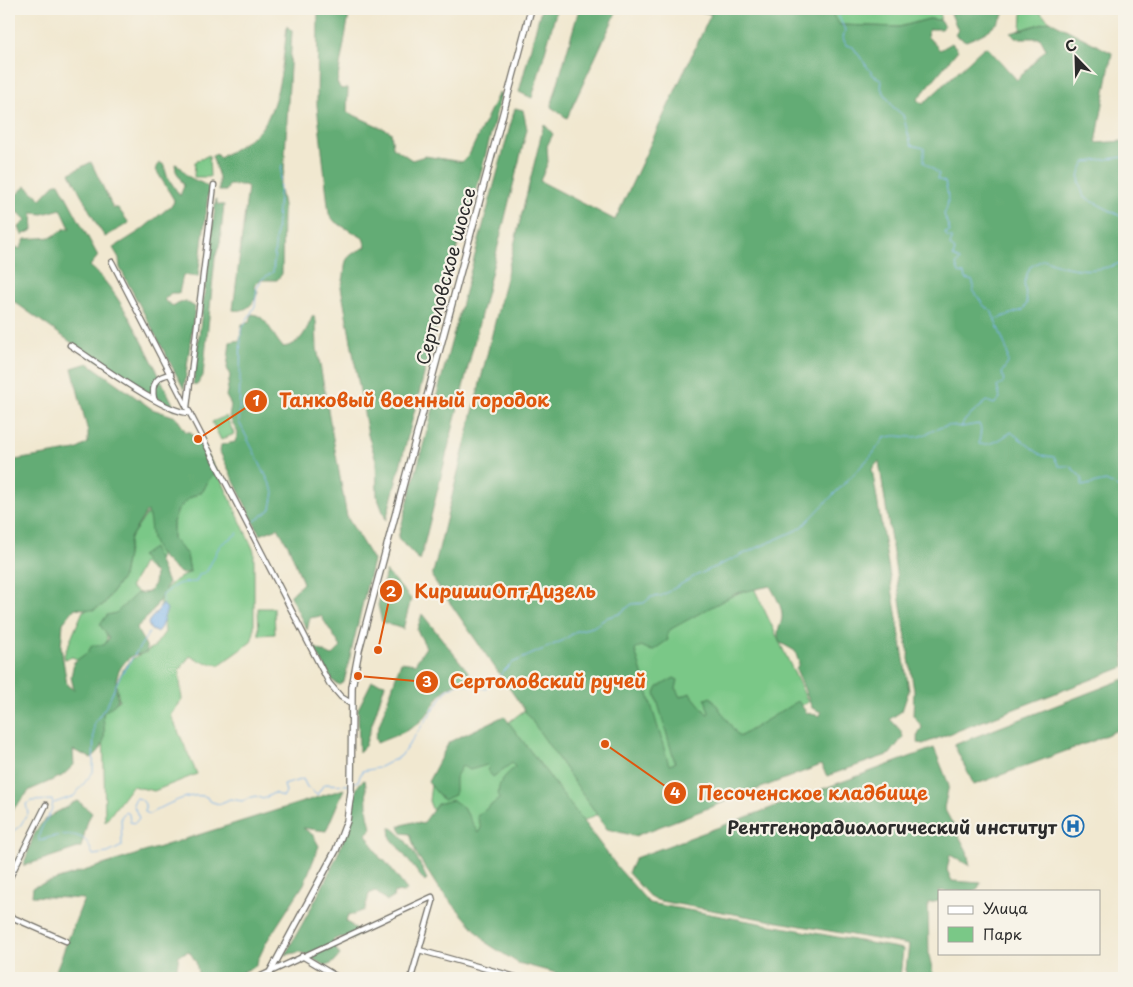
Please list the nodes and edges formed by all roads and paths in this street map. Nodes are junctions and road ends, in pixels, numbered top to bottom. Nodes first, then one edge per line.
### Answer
1 (531, 9) edge
2 (214, 185) dead end
3 (112, 262) dead end
4 (70, 345) dead end
5 (171, 374) junction
6 (154, 399) junction
7 (189, 410) junction
8 (351, 703) junction
9 (46, 804) dead end
10 (9, 879) edge
11 (9, 916) edge
12 (66, 941) dead end
13 (419, 950) junction
14 (302, 956) junction
15 (272, 970) junction
16 (256, 978) edge
17 (267, 978) edge
18 (339, 978) edge
19 (411, 978) edge
20 (519, 978) edge

1 - 8 main road, Сертоловское шоссе
2 - 7 street
3 - 5 street
4 - 6 street
5 - 6 street
5 - 7 street
6 - 7 street
7 - 8 street
8 - 15 main road, Сертоловское шоссе
9 - 10 street
11 - 12 street
13 - 14 street
13 - 19 street
13 - 20 street
14 - 15 street
14 - 18 street
15 - 16 street
15 - 17 main road, Сертоловское шоссе

